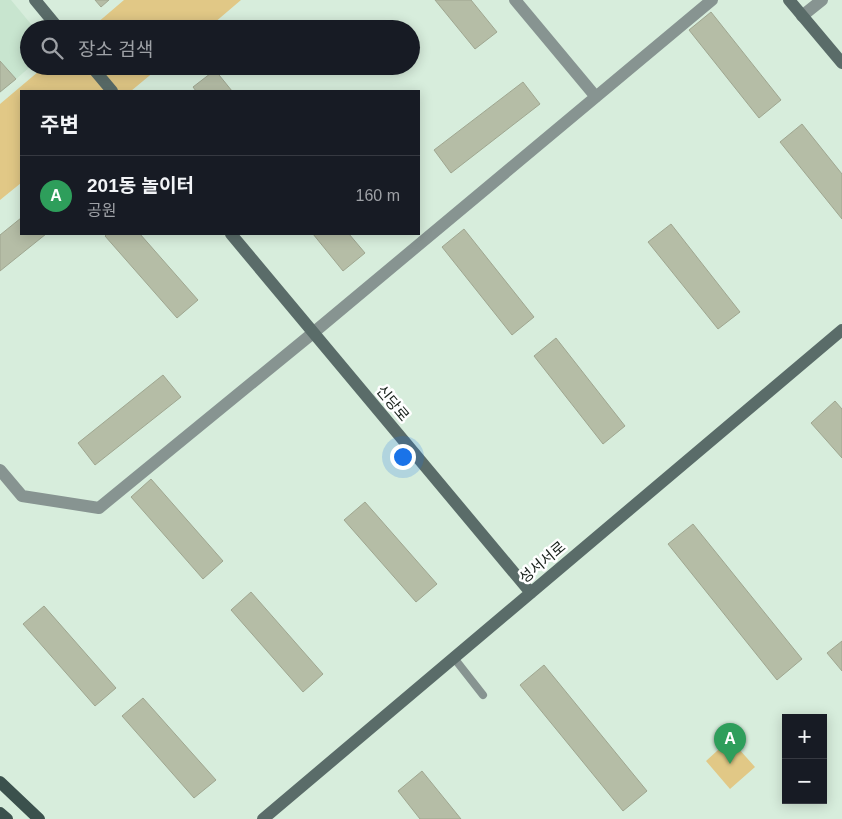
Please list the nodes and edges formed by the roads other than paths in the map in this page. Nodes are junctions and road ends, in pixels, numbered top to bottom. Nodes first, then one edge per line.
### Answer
1 (35, 0) edge
2 (515, 0) edge
3 (712, 0) edge
4 (789, 0) edge
5 (822, 0) edge
6 (802, 16) junction
7 (52, 20) edge
8 (842, 63) edge
9 (99, 75) edge
10 (111, 90) edge
11 (596, 97) junction
12 (232, 235) edge
13 (842, 330) edge
14 (313, 333) junction
15 (0, 470) edge
16 (531, 593) junction
17 (454, 658) junction
18 (483, 695) dead end
19 (0, 782) edge
20 (0, 813) edge
21 (36, 818) edge
22 (7, 819) edge
23 (263, 819) edge

1 - 7 main road
2 - 11 street
3 - 11 street
4 - 6 main road
5 - 6 street
6 - 8 main road
9 - 10 main road
11 - 14 street
12 - 14 main road, 신당로
13 - 16 main road, 성서서로
14 - 15 street
14 - 16 main road, 신당로
16 - 17 main road, 성서서로
17 - 18 lane
17 - 23 main road, 성서서로
19 - 21 main road
20 - 22 main road

